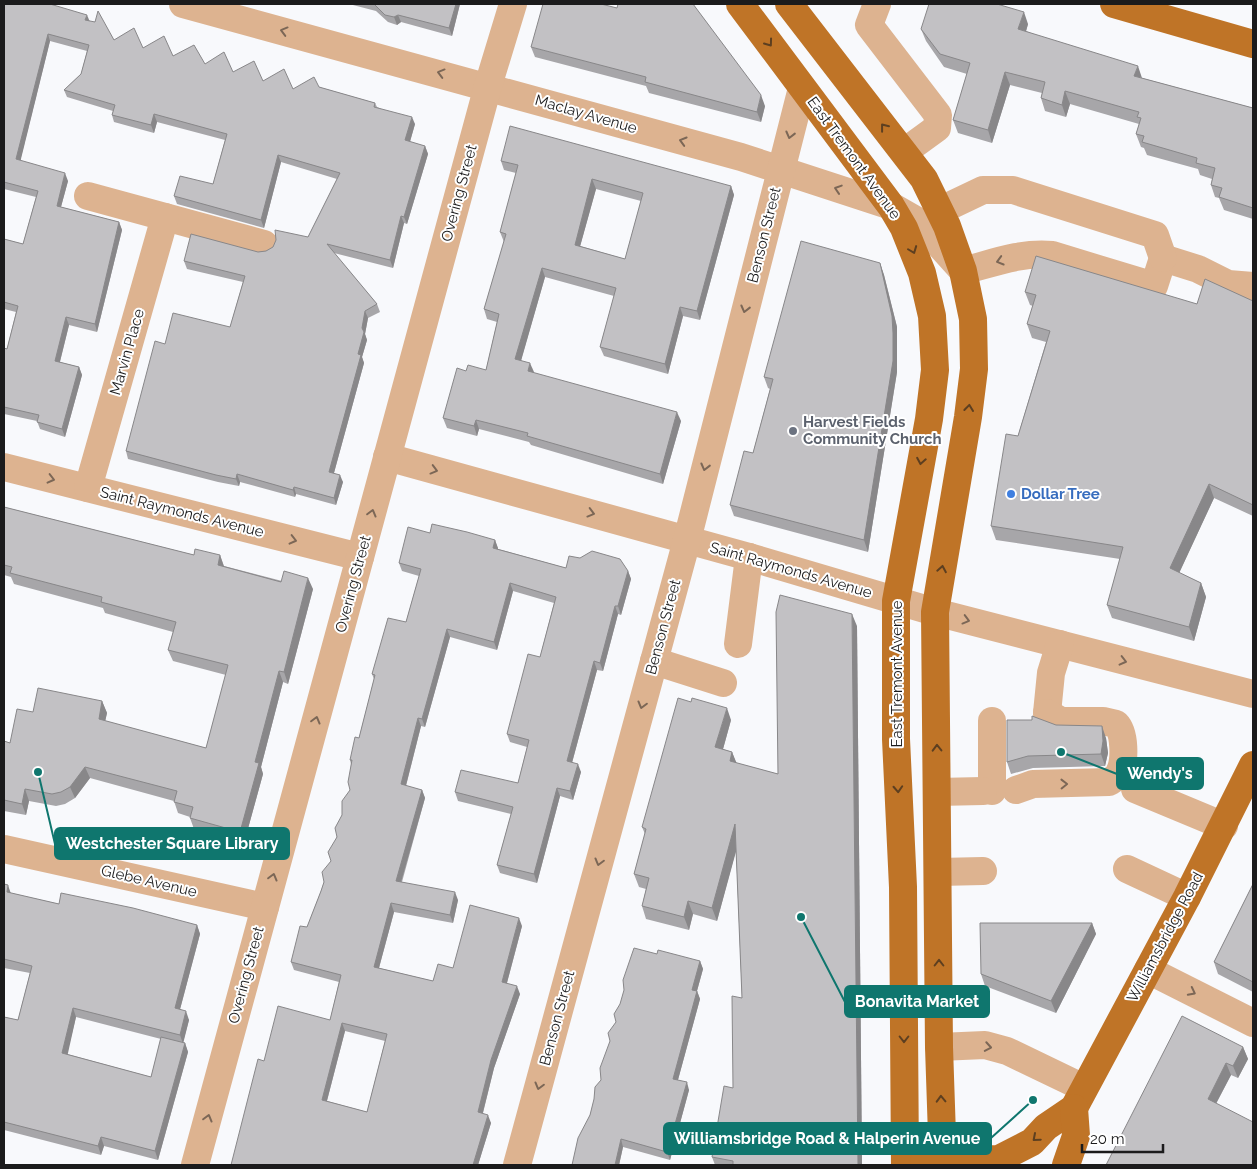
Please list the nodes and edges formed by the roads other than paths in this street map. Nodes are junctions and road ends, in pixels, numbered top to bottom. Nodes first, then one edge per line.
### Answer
1 (183, 4) edge
2 (513, 4) edge
3 (740, 4) edge
4 (789, 4) edge
5 (877, 4) edge
6 (1114, 4) edge
7 (253, 13) edge
8 (1253, 44) edge
9 (488, 86) junction
10 (802, 88) junction
11 (904, 152) junction
12 (781, 170) junction
13 (88, 196) dead end
14 (891, 206) junction
15 (940, 210) junction
16 (165, 217) junction
17 (264, 244) dead end
18 (1163, 258) junction
19 (963, 271) junction
20 (1253, 286) edge
21 (388, 457) junction
22 (4, 467) edge
23 (88, 488) junction
24 (687, 540) junction
25 (360, 557) junction
26 (749, 557) junction
27 (896, 600) junction
28 (935, 612) junction
29 (738, 644) dead end
30 (1060, 644) junction
31 (654, 661) junction
32 (723, 683) dead end
33 (1253, 694) edge
34 (1041, 714) junction
35 (992, 721) dead end
36 (1135, 727) dead end
37 (1253, 765) edge
38 (1137, 781) dead end
39 (997, 791) junction
40 (937, 792) junction
41 (1224, 826) junction
42 (4, 848) edge
43 (1127, 868) dead end
44 (983, 871) dead end
45 (939, 872) junction
46 (1186, 897) junction
47 (265, 906) junction
48 (1148, 970) junction
49 (1253, 1023) edge
50 (939, 1047) junction
51 (1079, 1098) junction
52 (905, 1164) edge
53 (943, 1164) edge
54 (195, 1165) edge
55 (517, 1165) edge
56 (1066, 1165) edge

1 - 7 street, Maclay Avenue
2 - 9 street, Overing Street
3 -> 10 main road, East Tremont Avenue
11 -> 4 main road
5 - 11 street
6 - 8 main road
9 -> 7 street, Maclay Avenue
12 -> 9 street, Maclay Avenue
9 - 21 street, Overing Street
10 -> 12 street, Benson Street
10 - 14 main road, East Tremont Avenue
11 - 15 main road
14 -> 12 street, Maclay Avenue
12 -> 24 street, Benson Street
13 - 16 street
14 - 19 street, Maclay Avenue
14 -> 27 main road, East Tremont Avenue
15 - 18 street
15 - 19 main road
16 - 17 street
16 - 23 street, Marvin Place
18 -> 19 street
18 - 20 street
28 -> 19 main road
21 -> 24 street, Saint Raymonds Avenue
25 -> 21 street, Overing Street
22 -> 23 street, Saint Raymonds Avenue
23 -> 25 street, Saint Raymonds Avenue
24 - 26 street, Saint Raymonds Avenue
24 - 31 street, Benson Street
47 -> 25 street, Overing Street
26 - 27 street, Saint Raymonds Avenue
26 - 29 street
27 - 28 street, Saint Raymonds Avenue
27 -> 52 main road, East Tremont Avenue
28 -> 30 street, Saint Raymonds Avenue
40 -> 28 main road
30 -> 33 street, Saint Raymonds Avenue
30 - 34 street
31 - 32 street
31 -> 55 street, Benson Street
34 - 36 street
39 -> 34 street
35 - 39 street
37 - 41 main road, Williamsbridge Road
38 - 41 street
39 - 40 street
40 - 45 main road
41 - 46 main road, Williamsbridge Road
42 - 47 street, Glebe Avenue
43 - 46 street
44 - 45 street
50 -> 45 main road
46 - 48 main road, Williamsbridge Road
54 -> 47 street, Overing Street
48 -> 49 street
48 - 51 main road, Williamsbridge Road
50 -> 51 street
53 -> 50 main road
51 -> 53 main road, Williamsbridge Road
51 - 56 main road
52 - 53 main road, Williamsbridge Road

